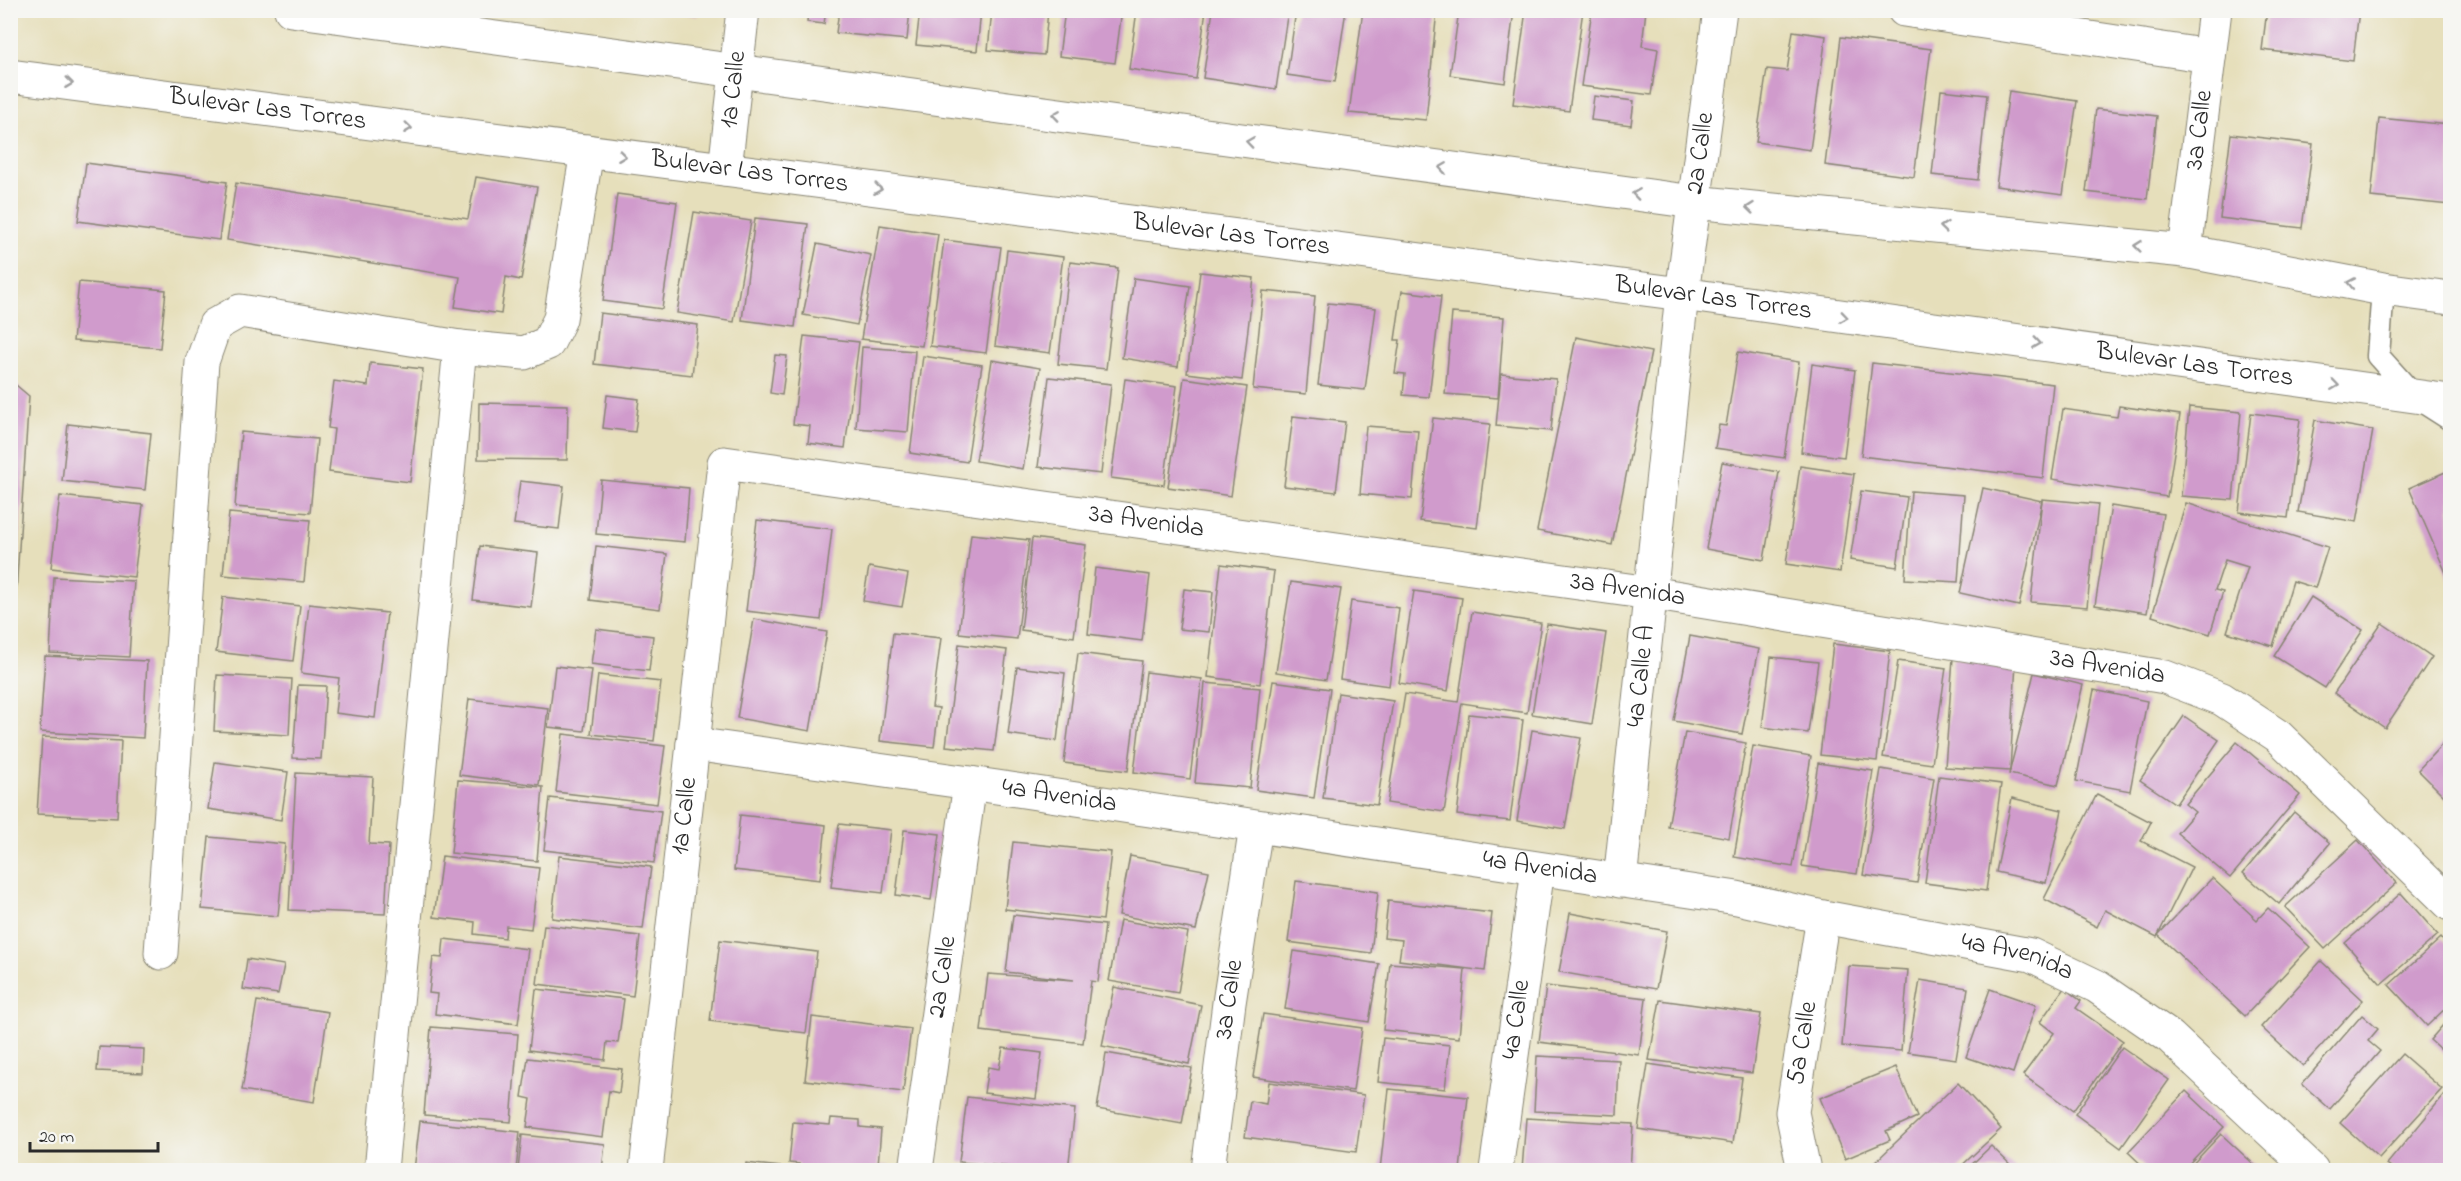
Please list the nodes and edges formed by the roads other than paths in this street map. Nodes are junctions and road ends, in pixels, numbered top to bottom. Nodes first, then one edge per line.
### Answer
1 (291, 10) edge
2 (743, 10) edge
3 (1720, 10) edge
4 (1904, 10) edge
5 (2215, 10) edge
6 (428, 20) edge
7 (2209, 56) junction
8 (736, 71) junction
9 (10, 76) edge
10 (587, 151) junction
11 (724, 169) junction
12 (1694, 202) junction
13 (2185, 251) junction
14 (2384, 289) junction
15 (1682, 294) junction
16 (2451, 298) edge
17 (460, 347) junction
18 (2414, 396) junction
19 (2451, 400) edge
20 (2451, 419) edge
21 (724, 464) joint
22 (1650, 593) junction
23 (693, 744) junction
24 (970, 783) junction
25 (1256, 827) junction
26 (1538, 869) junction
27 (1620, 881) junction
28 (2451, 904) edge
29 (1823, 917) junction
30 (161, 953) dead end
31 (381, 1170) edge
32 (646, 1170) edge
33 (916, 1170) edge
34 (1208, 1170) edge
35 (1496, 1170) edge
36 (1804, 1170) edge
37 (2312, 1170) edge

1 - 6 street
2 - 8 street, 1a Calle
3 - 12 street, 2a Calle
4 - 7 street
5 - 7 street, 3a Calle
6 - 8 street
7 - 13 street, 3a Calle
8 - 11 street, 1a Calle
12 -> 8 street
9 -> 10 street, Bulevar Las Torres
10 -> 11 street, Bulevar Las Torres
10 - 17 street
11 -> 15 street, Bulevar Las Torres
13 -> 12 street
12 - 15 street, 2a Calle
14 -> 13 street
14 - 16 street
14 - 18 lane
15 -> 18 street, Bulevar Las Torres
15 - 22 street, 4a Calle A
17 - 30 street
17 - 31 street
18 - 19 street, Bulevar Las Torres
18 - 20 lane
21 - 22 street, 3a Avenida
21 - 23 street, 1a Calle
22 - 27 street, 4a Calle A
22 - 28 street, 3a Avenida
23 - 24 street, 4a Avenida
23 - 32 street, 1a Calle
24 - 25 street, 4a Avenida
24 - 33 street, 2a Calle
25 - 26 street, 4a Avenida
25 - 34 street, 3a Calle
26 - 27 street, 4a Avenida
26 - 35 street, 4a Calle
27 - 29 street, 4a Avenida
29 - 36 street, 5a Calle
29 - 37 street, 4a Avenida

